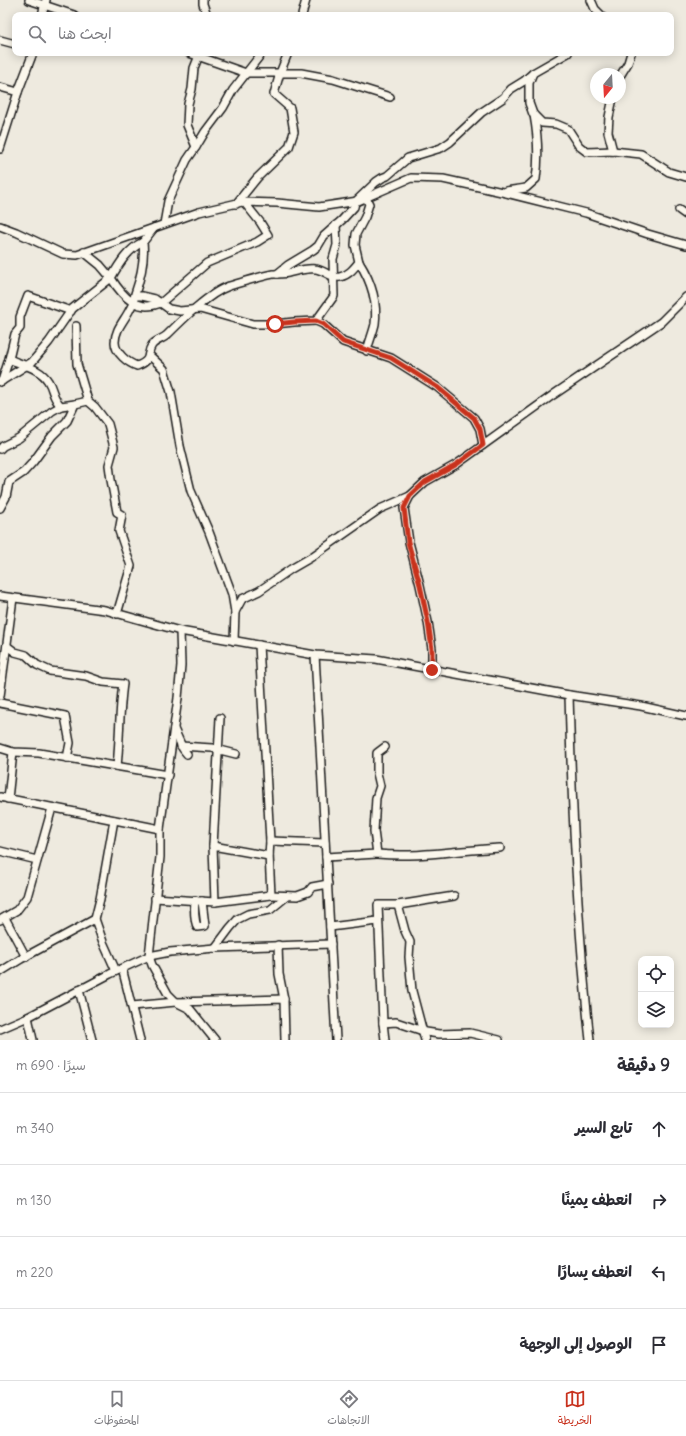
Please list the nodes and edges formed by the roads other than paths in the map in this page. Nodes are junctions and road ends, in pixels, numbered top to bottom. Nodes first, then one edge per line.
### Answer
1 (29, 0) edge
2 (203, 0) edge
3 (306, 0) edge
4 (591, 0) edge
5 (45, 3) edge
6 (67, 12) edge
7 (206, 12) edge
8 (303, 12) edge
9 (598, 12) edge
10 (0, 40) edge
11 (12, 43) edge
12 (32, 56) edge
13 (199, 56) edge
14 (202, 56) edge
15 (260, 56) edge
16 (287, 56) edge
17 (563, 56) edge
18 (630, 56) edge
19 (625, 68) edge
20 (246, 73) junction
21 (280, 73) junction
22 (533, 73) junction
23 (0, 87) edge
24 (18, 92) junction
25 (390, 97) dead end
26 (612, 104) edge
27 (534, 115) junction
28 (196, 147) junction
29 (0, 149) edge
30 (613, 151) junction
31 (686, 177) edge
32 (502, 192) junction
33 (366, 198) junction
34 (244, 202) junction
35 (355, 202) junction
36 (236, 204) junction
37 (679, 210) dead end
38 (686, 215) edge
39 (164, 224) junction
40 (336, 225) junction
41 (0, 226) edge
42 (154, 228) junction
43 (143, 242) junction
44 (686, 245) edge
45 (84, 252) junction
46 (359, 262) junction
47 (277, 274) junction
48 (334, 276) junction
49 (111, 278) junction
50 (686, 297) edge
51 (134, 299) junction
52 (161, 302) junction
53 (195, 309) junction
54 (71, 311) junction
55 (316, 321) junction
56 (76, 326) dead end
57 (366, 351) junction
58 (149, 355) junction
59 (9, 359) junction
60 (26, 366) junction
61 (1, 382) edge
62 (88, 401) junction
63 (75, 404) junction
64 (61, 406) junction
65 (483, 445) junction
66 (0, 449) edge
67 (410, 496) junction
68 (0, 508) edge
69 (0, 596) edge
70 (13, 598) junction
71 (235, 612) junction
72 (117, 614) junction
73 (180, 631) junction
74 (234, 641) junction
75 (259, 645) junction
76 (7, 646) junction
77 (315, 655) junction
78 (432, 670) junction
79 (569, 695) junction
80 (0, 696) edge
81 (0, 703) edge
82 (686, 716) edge
83 (220, 718) dead end
84 (174, 726) junction
85 (181, 746) junction
86 (385, 747) dead end
87 (0, 748) edge
88 (218, 749) junction
89 (13, 752) junction
90 (187, 754) dead end
91 (236, 754) dead end
92 (67, 758) junction
93 (117, 766) junction
94 (168, 774) junction
95 (0, 797) edge
96 (8, 799) junction
97 (52, 808) junction
98 (114, 820) junction
99 (160, 829) junction
100 (270, 841) junction
101 (325, 844) junction
102 (213, 846) junction
103 (500, 848) dead end
104 (0, 852) edge
105 (269, 854) junction
106 (378, 854) junction
107 (326, 857) junction
108 (37, 860) junction
109 (328, 884) junction
110 (271, 895) junction
111 (287, 896) junction
112 (454, 896) dead end
113 (155, 898) junction
114 (215, 902) junction
115 (398, 904) junction
116 (2, 919) edge
117 (94, 919) junction
118 (378, 922) junction
119 (330, 927) junction
120 (331, 944) junction
121 (278, 945) junction
122 (215, 948) junction
123 (149, 956) junction
124 (26, 957) junction
125 (119, 970) junction
126 (0, 972) edge
127 (79, 990) junction
128 (284, 999) junction
129 (176, 1002) junction
130 (132, 1006) junction
131 (28, 1017) junction
132 (383, 1023) junction
133 (0, 1030) edge
134 (422, 1031) junction
135 (33, 1040) edge
136 (92, 1040) edge
137 (140, 1040) edge
138 (215, 1040) edge
139 (285, 1040) edge
140 (336, 1040) edge
141 (386, 1040) edge
142 (425, 1040) edge
143 (499, 1040) edge
144 (590, 1040) edge

1 - 5 street
2 - 7 street
3 - 8 street
4 - 9 street
5 - 6 street
10 - 11 street
12 - 24 street
13 - 28 street
14 - 20 street
15 - 20 street
16 - 21 street
17 - 22 street
18 - 19 street
20 - 21 street
20 - 28 street
21 - 25 street
21 - 36 street
22 - 27 street
22 - 35 street
23 - 24 street
24 - 29 street
26 - 30 street
27 - 30 street
27 - 32 street
28 - 39 street
30 - 31 street
32 - 33 street
32 - 44 street
33 - 35 street
33 - 46 street
34 - 35 street
34 - 36 street
34 - 52 street
35 - 40 street
36 - 39 street
37 - 38 street
39 - 42 street
40 - 47 street
40 - 48 street
41 - 45 street
42 - 43 street
42 - 45 street
43 - 49 street
43 - 51 street
45 - 49 street
46 - 48 street
46 - 57 street
47 - 48 street
47 - 53 street
48 - 55 street
49 - 51 street
49 - 54 street
50 - 65 street
51 - 52 street
51 - 58 street
52 - 53 street
53 - 55 street
53 - 58 street
54 - 59 street
54 - 60 street
55 - 57 street
56 - 62 street
57 - 65 street
58 - 71 street
59 - 60 street
59 - 61 street
60 - 61 street
60 - 64 street
62 - 63 street
62 - 72 street
63 - 64 street
63 - 68 street
64 - 66 street
65 - 67 street
67 - 71 street
67 - 78 street
69 - 70 street
70 - 72 street
70 - 76 street
71 - 74 street
72 - 73 street
73 - 74 street
73 - 84 street
74 - 75 street
75 - 77 street
75 - 100 street
76 - 80 street
76 - 93 street
77 - 78 street
77 - 101 street
78 - 79 street
79 - 82 street
79 - 144 street
81 - 92 street
83 - 88 street
84 - 85 street
84 - 94 street
85 - 88 street
85 - 90 street
86 - 106 street
87 - 89 street
88 - 91 street
88 - 102 street
89 - 92 street
89 - 96 street
92 - 93 street
93 - 94 street
94 - 99 street
95 - 96 street
96 - 97 street
97 - 98 street
97 - 108 street
98 - 99 street
98 - 117 street
99 - 113 street
100 - 101 street
100 - 105 street
101 - 107 street
102 - 105 street
102 - 114 street
103 - 106 street
104 - 108 street
105 - 110 street
106 - 107 street
107 - 109 street
108 - 116 street
109 - 111 street
109 - 119 street
110 - 111 street
110 - 114 street
111 - 122 street
112 - 115 street
113 - 114 street
113 - 123 street
115 - 118 street
115 - 134 street
116 - 124 street
117 - 124 street
117 - 125 street
118 - 119 street
118 - 132 street
119 - 120 street
120 - 121 street
120 - 140 street
121 - 122 street
121 - 128 street
122 - 123 street
123 - 125 street
123 - 129 street
124 - 126 street
125 - 127 street
125 - 130 street
127 - 131 street
127 - 136 street
128 - 129 street
128 - 139 street
129 - 130 street
129 - 138 street
130 - 137 street
131 - 133 street
131 - 135 street
132 - 134 street
132 - 141 street
134 - 142 street
134 - 143 street

